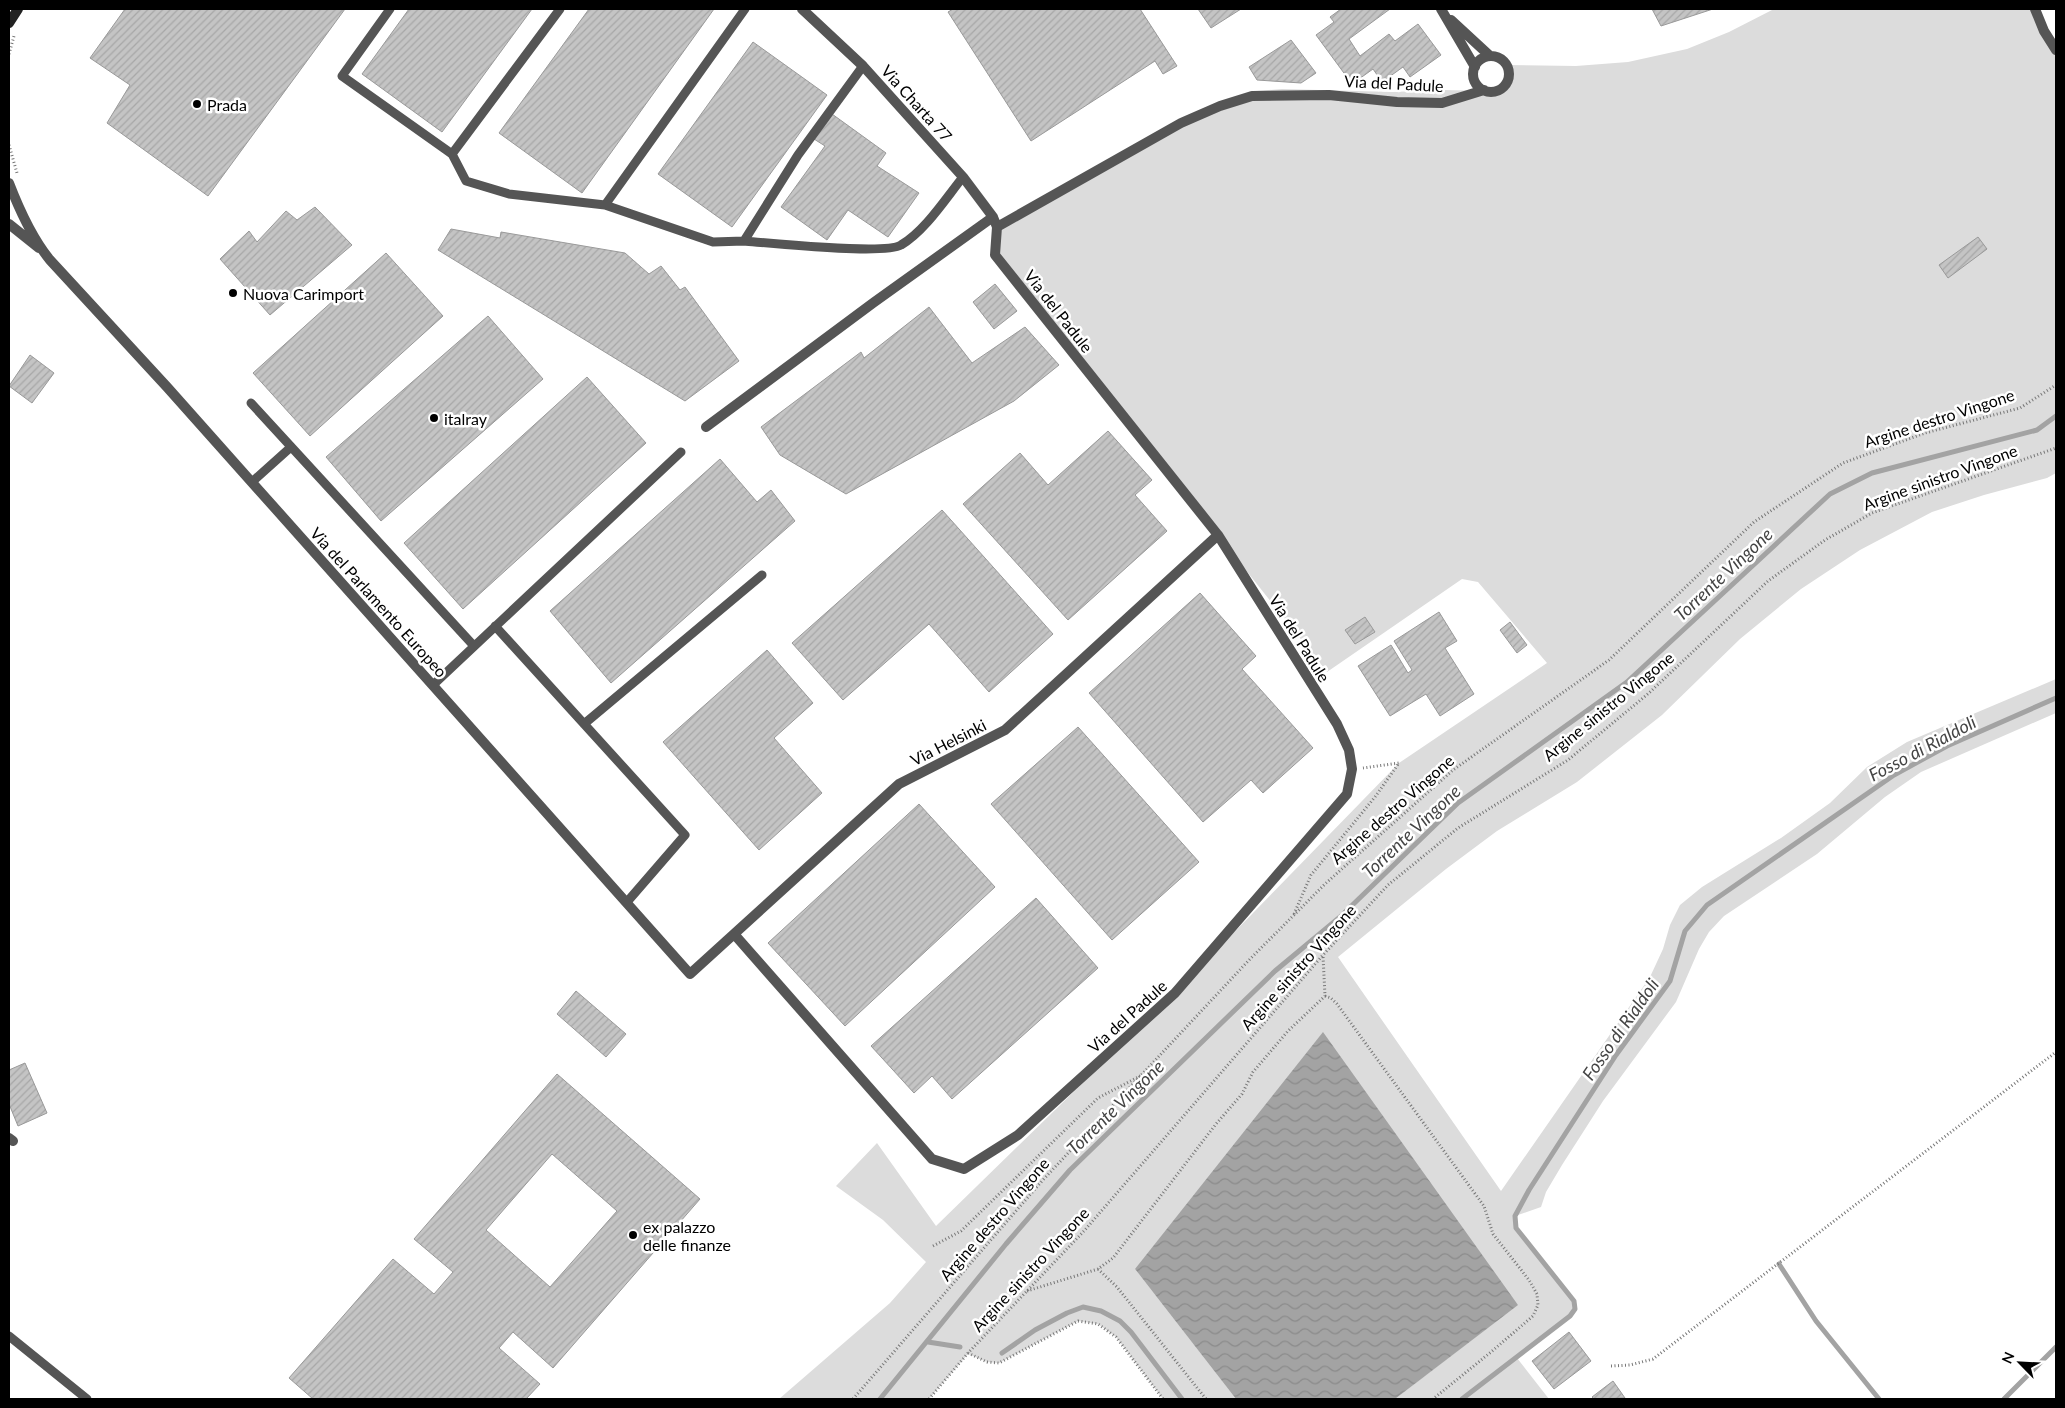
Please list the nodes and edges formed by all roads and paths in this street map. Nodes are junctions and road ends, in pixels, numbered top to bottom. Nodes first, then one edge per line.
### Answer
1 (18, 9) edge
2 (390, 9) edge
3 (560, 9) edge
4 (745, 9) edge
5 (802, 9) edge
6 (2035, 9) edge
7 (1442, 10) edge
8 (9, 23) edge
9 (2056, 50) edge
10 (1490, 56) junction
11 (863, 66) junction
12 (1475, 67) junction
13 (1484, 90) junction
14 (9, 145) edge
15 (452, 154) junction
16 (19, 176) dead end
17 (963, 176) junction
18 (9, 183) edge
19 (605, 205) junction
20 (994, 217) junction
21 (9, 224) edge
22 (997, 227) junction
23 (744, 241) junction
24 (44, 252) junction
25 (2056, 385) edge
26 (251, 403) dead end
27 (706, 427) dead end
28 (291, 447) junction
29 (2056, 448) edge
30 (681, 452) dead end
31 (252, 482) junction
32 (1218, 535) junction
33 (762, 575) dead end
34 (495, 626) junction
35 (474, 646) junction
36 (433, 685) junction
37 (584, 724) junction
38 (1352, 769) junction
39 (626, 902) junction
40 (1294, 916) junction
41 (734, 934) junction
42 (1323, 955) junction
43 (690, 974) joint
44 (1325, 996) junction
45 (2056, 1052) edge
46 (1145, 1073) junction
47 (934, 1246) dead end
48 (1098, 1269) junction
49 (1026, 1292) junction
50 (9, 1336) edge
51 (968, 1354) junction
52 (1611, 1366) dead end
53 (87, 1399) edge
54 (853, 1399) edge
55 (929, 1399) edge
56 (1163, 1399) edge
57 (1206, 1399) edge
58 (1433, 1399) edge

1 - 8 main road
2 - 15 lane
3 - 15 lane
4 - 19 lane
5 - 11 street, Via Charta 77
6 - 9 street
7 - 10 street, Via del Padule
7 - 12 street, Via del Padule
10 - 12 street
10 - 13 street, Via del Padule
11 - 17 street, Via Charta 77
11 - 23 lane
12 - 13 street, Via del Padule
13 - 22 street, Via del Padule
14 - 16 path
15 - 19 lane
17 - 20 street, Via Charta 77
17 - 23 lane
18 - 24 street, Via del Parlamento Europeo
19 - 23 lane
20 - 22 street, Via Charta 77
20 - 27 street
21 - 24 street, Via del Parlamento Europeo
22 - 32 street, Via del Padule
24 - 31 street, Via del Parlamento Europeo
25 - 40 path, Argine destro Vingone
26 - 28 lane
28 - 31 lane
28 - 35 lane
29 - 42 path, Argine sinistro Vingone
30 - 34 lane
31 - 36 street, Via del Parlamento Europeo
32 - 38 street, Via del Padule
32 - 41 street, Via Helsinki
33 - 37 lane
34 - 35 lane
34 - 37 lane
35 - 36 lane
36 - 39 street, Via del Parlamento Europeo
37 - 39 lane
38 - 40 path
38 - 41 street, Via del Padule
39 - 43 street, Via del Parlamento Europeo
40 - 46 path, Argine destro Vingone
41 - 43 street, Via Helsinki
42 - 44 path
42 - 49 path, Argine sinistro Vingone
44 - 48 path
44 - 58 path
45 - 52 path
46 - 47 path
46 - 54 path, Argine destro Vingone
48 - 49 path
48 - 57 path
49 - 51 path, Argine sinistro Vingone
50 - 53 lane
51 - 55 path, Argine sinistro Vingone
51 - 56 path

